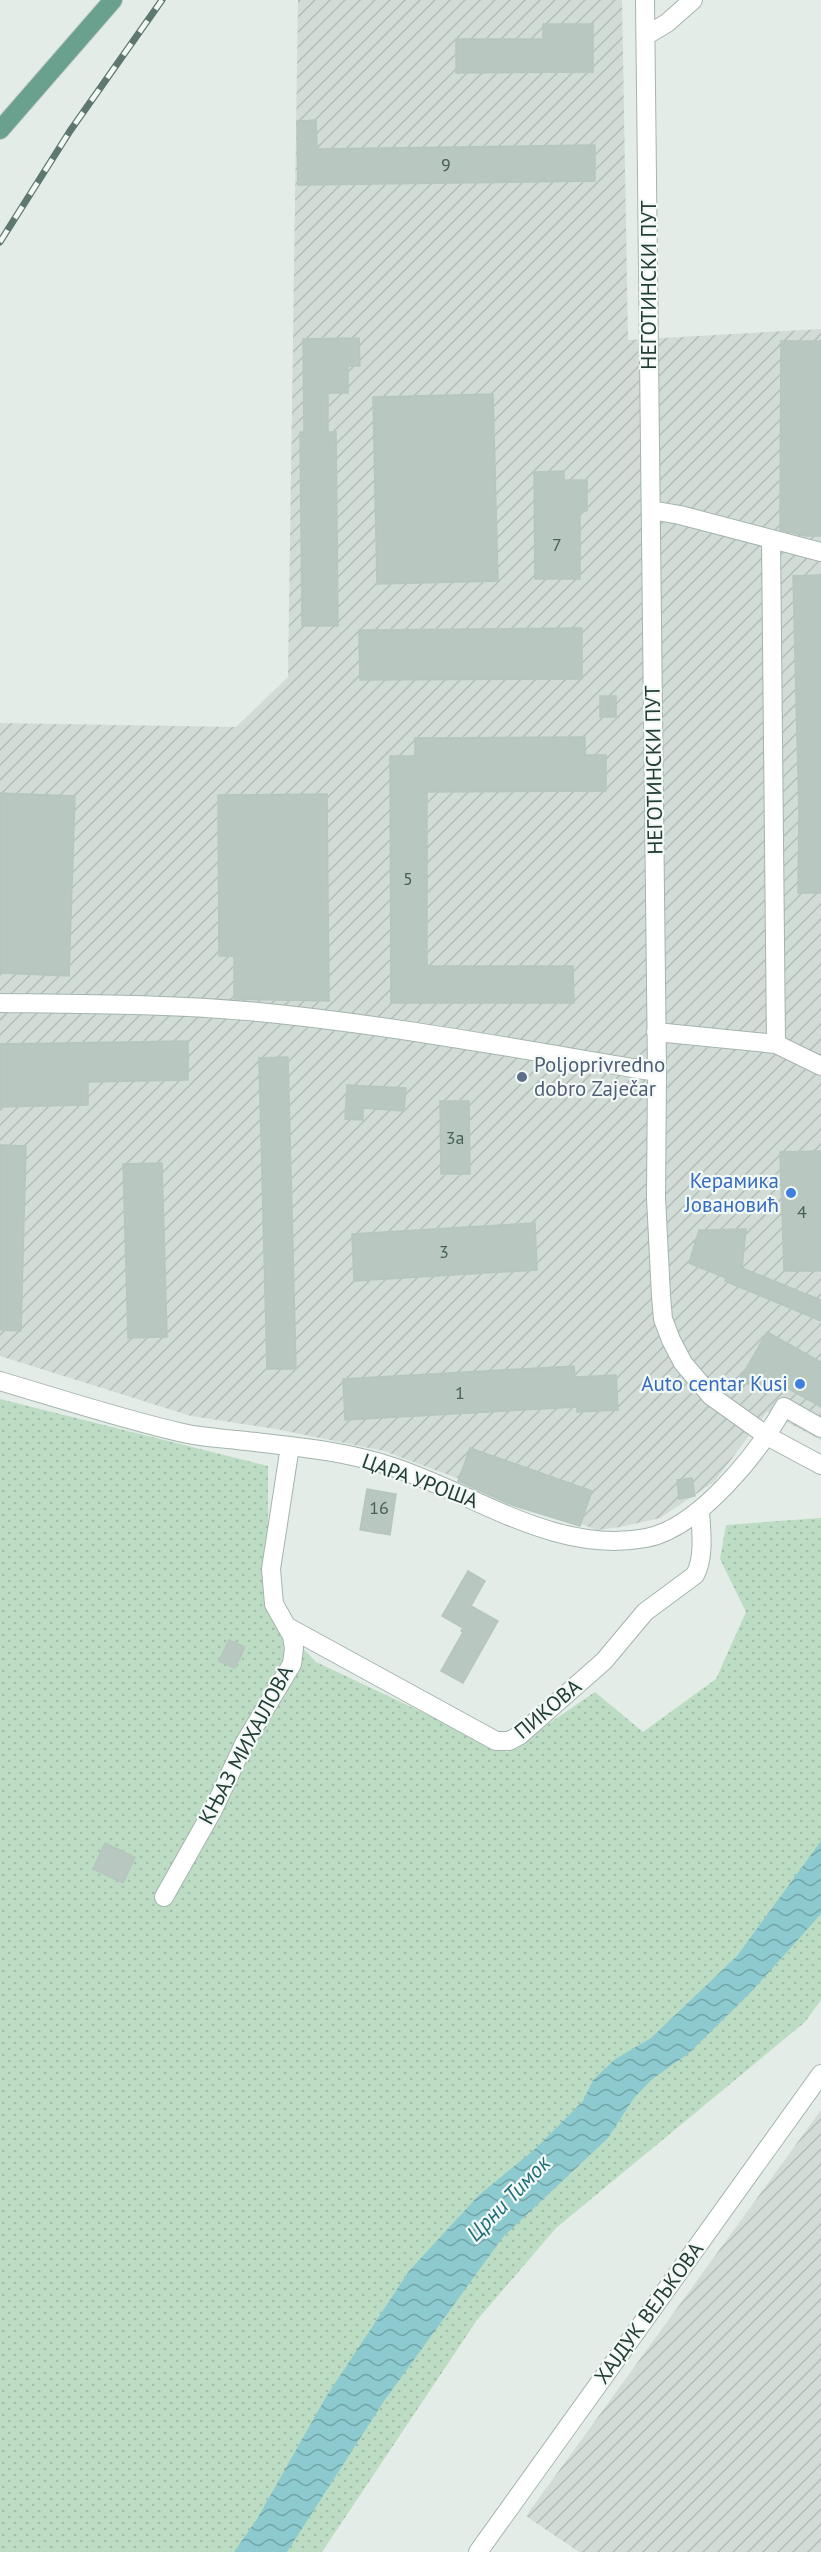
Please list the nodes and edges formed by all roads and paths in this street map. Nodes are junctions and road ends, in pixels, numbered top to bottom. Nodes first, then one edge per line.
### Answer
1 (113, 0) edge
2 (645, 0) edge
3 (693, 0) edge
4 (646, 35) junction
5 (0, 130) edge
6 (651, 510) junction
7 (771, 538) junction
8 (821, 552) edge
9 (0, 1003) edge
10 (656, 1032) junction
11 (776, 1044) junction
12 (821, 1066) edge
13 (657, 1071) junction
14 (0, 1382) edge
15 (821, 1428) edge
16 (767, 1436) junction
17 (290, 1446) junction
18 (821, 1465) edge
19 (700, 1510) junction
20 (286, 1626) junction
21 (164, 1897) dead end
22 (821, 2074) edge
23 (478, 2552) edge

1 - 5 main road
2 - 4 street, НЕГОТИНСКИ ПУТ
3 - 4 street
4 - 6 street, НЕГОТИНСКИ ПУТ
6 - 7 street
6 - 10 street, НЕГОТИНСКИ ПУТ
7 - 8 street
7 - 11 street
9 - 13 street
10 - 11 street
10 - 13 street, НЕГОТИНСКИ ПУТ
11 - 12 street
13 - 16 street, НЕГОТИНСКИ ПУТ
14 - 17 street, ЦАРА УРОША
15 - 16 street, ЦАРА УРОША
16 - 18 street, НЕГОТИНСКИ ПУТ
16 - 19 street, ЦАРА УРОША
17 - 19 street, ЦАРА УРОША
17 - 20 street, КЊАЗ МИХАЈЛОВА
19 - 20 street, ПИКОВА
20 - 21 street, КЊАЗ МИХАЈЛОВА
22 - 23 street, ХАЈДУК ВЕЉКОВА

